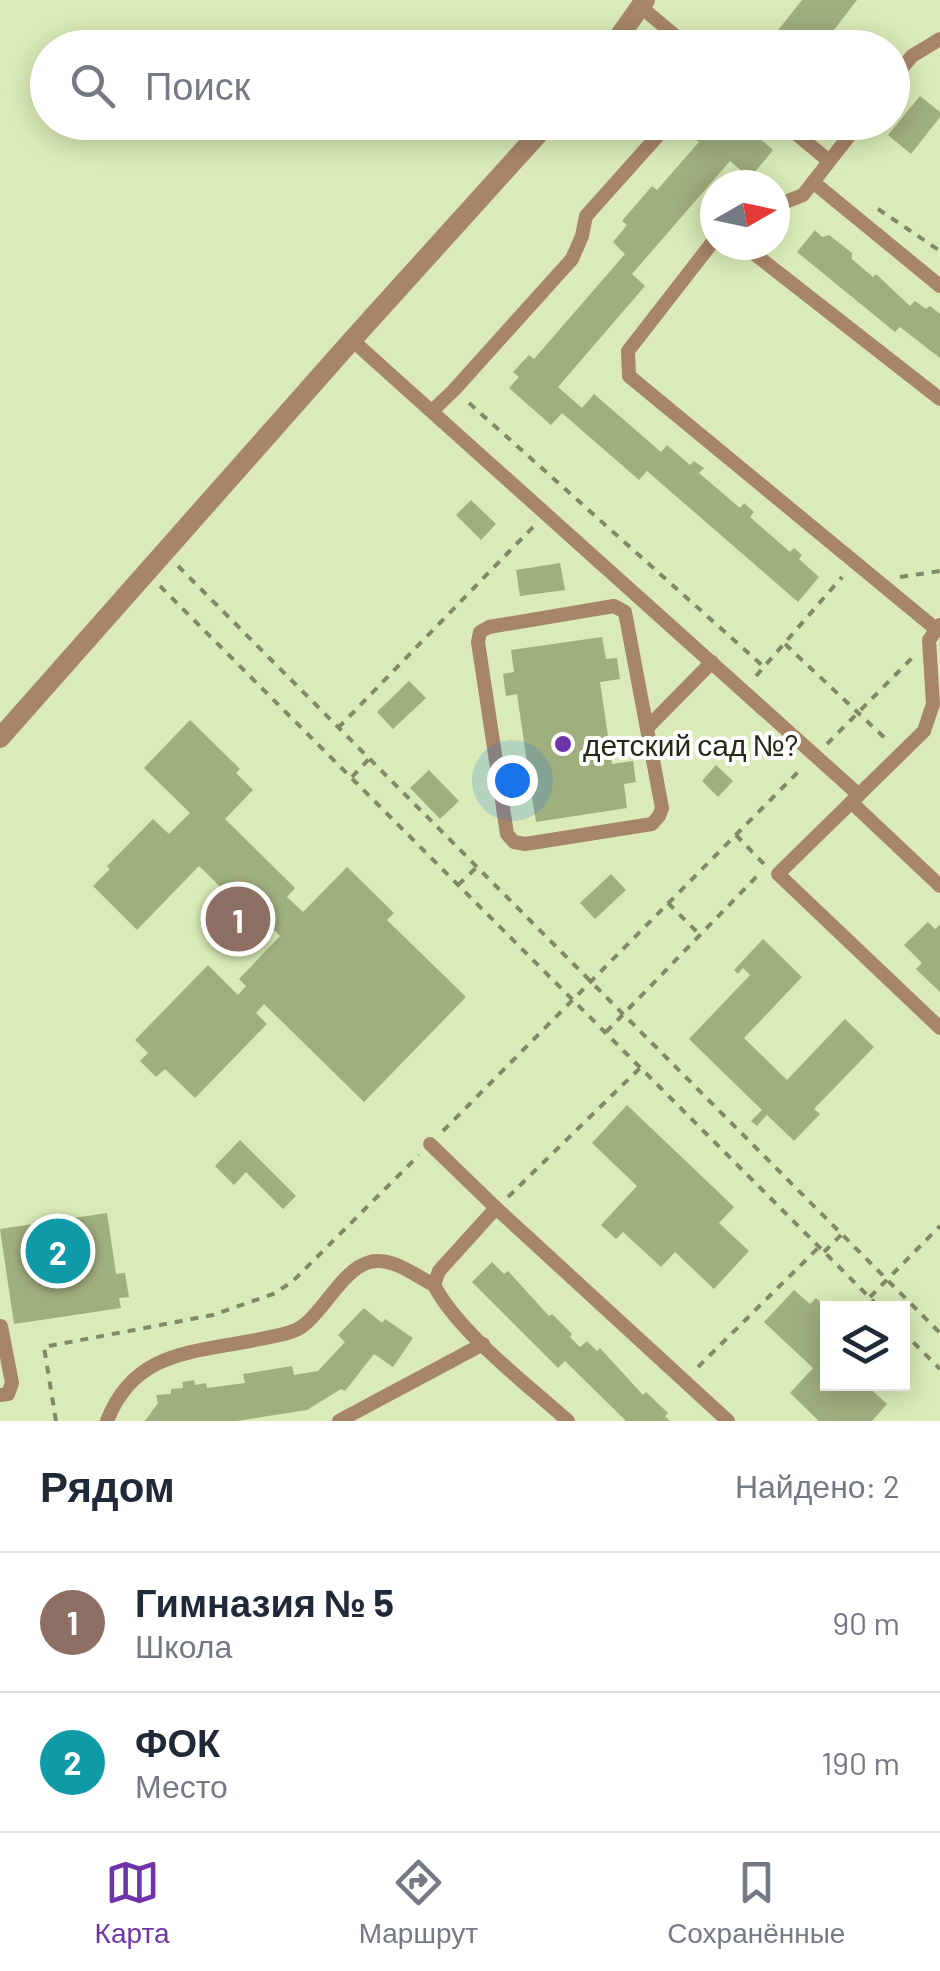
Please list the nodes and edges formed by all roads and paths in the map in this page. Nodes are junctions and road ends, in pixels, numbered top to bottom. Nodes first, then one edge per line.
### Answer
1 (643, 4) edge
2 (624, 30) edge
3 (671, 30) edge
4 (940, 39) edge
5 (910, 58) edge
6 (532, 140) edge
7 (654, 140) edge
8 (803, 140) edge
9 (846, 140) edge
10 (829, 162) junction
11 (813, 182) junction
12 (790, 200) edge
13 (700, 258) edge
14 (762, 260) edge
15 (940, 286) edge
16 (352, 340) junction
17 (454, 390) junction
18 (940, 399) edge
19 (432, 411) junction
20 (546, 513) junction
21 (164, 552) junction
22 (855, 562) junction
23 (940, 571) edge
24 (146, 572) junction
25 (876, 580) junction
26 (639, 597) junction
27 (625, 612) junction
28 (935, 631) edge
29 (784, 644) junction
30 (712, 662) junction
31 (764, 667) junction
32 (744, 691) junction
33 (858, 713) junction
34 (338, 728) junction
35 (647, 728) junction
36 (932, 731) edge
37 (0, 738) edge
38 (901, 753) junction
39 (815, 756) junction
40 (370, 760) junction
41 (351, 778) junction
42 (855, 799) junction
43 (736, 835) junction
44 (476, 867) junction
45 (458, 885) junction
46 (940, 886) edge
47 (668, 904) junction
48 (700, 935) junction
49 (590, 982) junction
50 (572, 1000) junction
51 (623, 1014) junction
52 (940, 1028) edge
53 (605, 1032) junction
54 (640, 1068) junction
55 (430, 1144) junction
56 (501, 1203) junction
57 (940, 1226) edge
58 (842, 1234) junction
59 (818, 1247) junction
60 (824, 1252) junction
61 (887, 1280) junction
62 (434, 1285) junction
63 (869, 1298) junction
64 (872, 1301) edge
65 (1, 1326) edge
66 (940, 1333) edge
67 (910, 1339) edge
68 (483, 1344) junction
69 (940, 1369) edge
70 (690, 1374) dead end
71 (0, 1395) edge
72 (723, 1420) edge
73 (56, 1421) edge
74 (107, 1421) edge
75 (338, 1421) edge
76 (568, 1421) edge

1 - 2 street
1 - 3 lane
4 - 5 lane
6 - 16 street
7 - 17 lane
8 - 10 lane
9 - 10 lane
10 - 11 lane
11 - 12 lane
11 - 15 lane
13 - 22 lane
14 - 18 lane
16 - 19 lane
16 - 21 street
17 - 19 lane
17 - 31 path
19 - 20 lane
20 - 26 lane
20 - 34 path
21 - 24 street
21 - 34 path
22 - 25 lane
22 - 29 path
23 - 25 path
24 - 37 street
24 - 41 path
25 - 28 lane
26 - 27 lane
26 - 30 lane
27 - 35 lane
27 - 35 lane
28 - 33 path
28 - 36 lane
29 - 31 path
29 - 33 path
30 - 32 lane
30 - 35 lane
31 - 32 path
32 - 39 lane
33 - 38 path
33 - 39 path
34 - 40 path
36 - 38 lane
38 - 42 lane
39 - 42 lane
39 - 43 path
40 - 41 path
40 - 44 path
41 - 45 path
42 - 46 lane
42 - 52 lane
43 - 47 path
43 - 48 path
44 - 45 path
44 - 49 path
45 - 50 path
47 - 48 path
47 - 49 path
48 - 51 path
49 - 50 path
49 - 51 path
50 - 53 path
50 - 55 path
51 - 53 path
51 - 58 path
53 - 54 path
54 - 56 path
54 - 59 path
55 - 56 lane
55 - 73 path
56 - 62 lane
56 - 72 lane
57 - 61 path
58 - 60 path
58 - 61 path
59 - 60 path
59 - 70 path
60 - 63 path
61 - 63 path
61 - 66 path
62 - 68 lane
62 - 74 lane
63 - 64 path
65 - 71 lane
67 - 69 path
68 - 75 lane
68 - 76 lane

